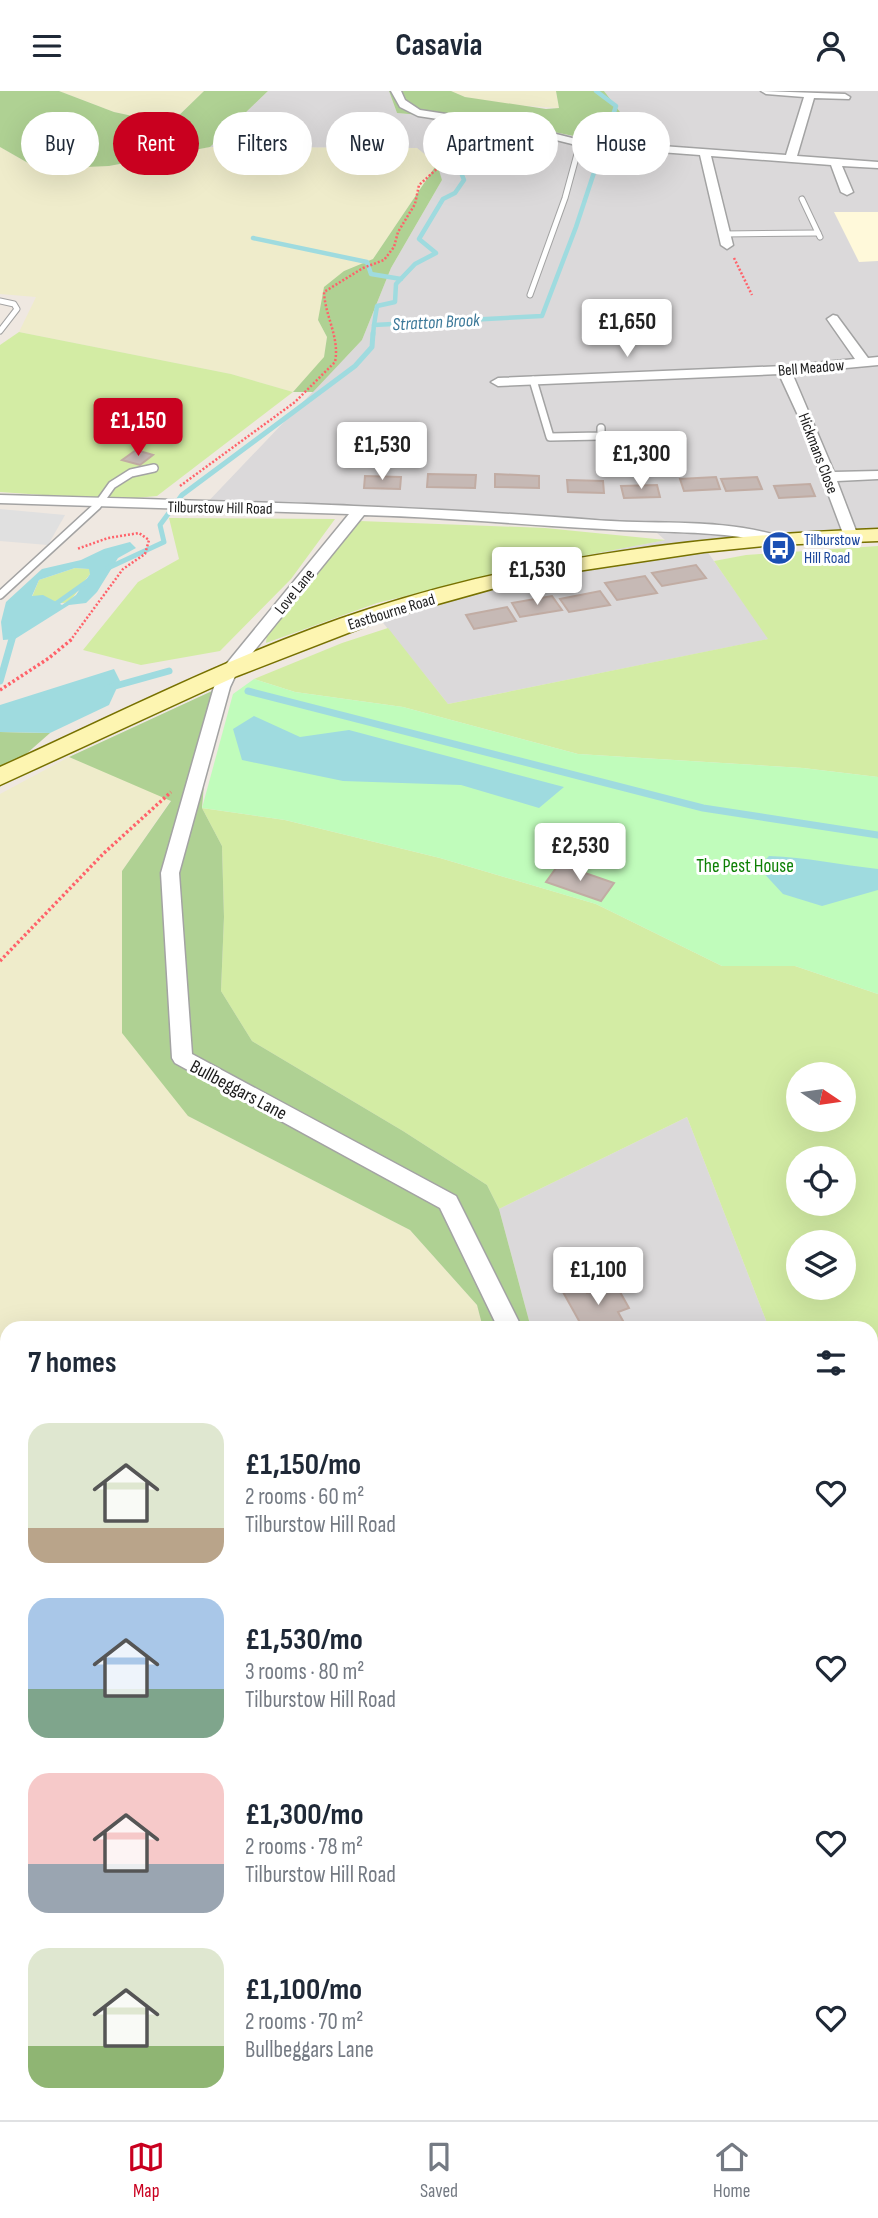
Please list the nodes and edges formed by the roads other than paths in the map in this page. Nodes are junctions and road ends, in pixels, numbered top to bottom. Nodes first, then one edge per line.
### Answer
1 (397, 91) edge
2 (766, 91) edge
3 (810, 94) junction
4 (845, 97) dead end
5 (572, 141) edge
6 (670, 150) edge
7 (705, 152) junction
8 (791, 157) junction
9 (835, 161) junction
10 (878, 165) edge
11 (572, 172) edge
12 (847, 192) dead end
13 (802, 199) dead end
14 (725, 239) joint
15 (530, 295) dead end
16 (0, 301) edge
17 (834, 319) dead end
18 (0, 331) edge
19 (871, 362) edge
20 (784, 370) junction
21 (533, 380) junction
22 (498, 382) dead end
23 (601, 428) dead end
24 (154, 468) dead end
25 (878, 475) edge
26 (827, 477) junction
27 (0, 499) edge
28 (100, 503) junction
29 (359, 511) junction
30 (58, 527) dead end
31 (75, 527) junction
32 (878, 535) edge
33 (851, 536) junction
34 (774, 539) junction
35 (0, 595) edge
36 (229, 671) junction
37 (0, 777) edge
38 (507, 1321) edge

1 - 5 street
2 - 3 street
3 - 4 street
3 - 8 street
6 - 7 street
7 - 8 street
7 - 14 street
8 - 9 street
9 - 10 street
9 - 12 street
11 - 15 lane
13 - 14 lane
16 - 18 lane
17 - 19 street, Bell Meadow
19 - 20 street, Bell Meadow
20 - 21 street, Bell Meadow
20 - 26 street, Hickmans Close
21 - 22 street
21 - 23 lane
24 - 28 lane
25 - 26 street
26 - 33 street, Hickmans Close
27 - 28 street, Tilburstow Hill Road
28 - 29 street, Tilburstow Hill Road
28 - 31 lane
29 - 34 street, Tilburstow Hill Road
29 - 36 street, Love Lane
30 - 31 lane
31 - 35 lane
32 - 33 main road, Eastbourne Road
33 - 34 main road, Eastbourne Road
34 - 36 main road, Eastbourne Road
36 - 37 main road, Eastbourne Road
36 - 38 street, Bullbeggars Lane

